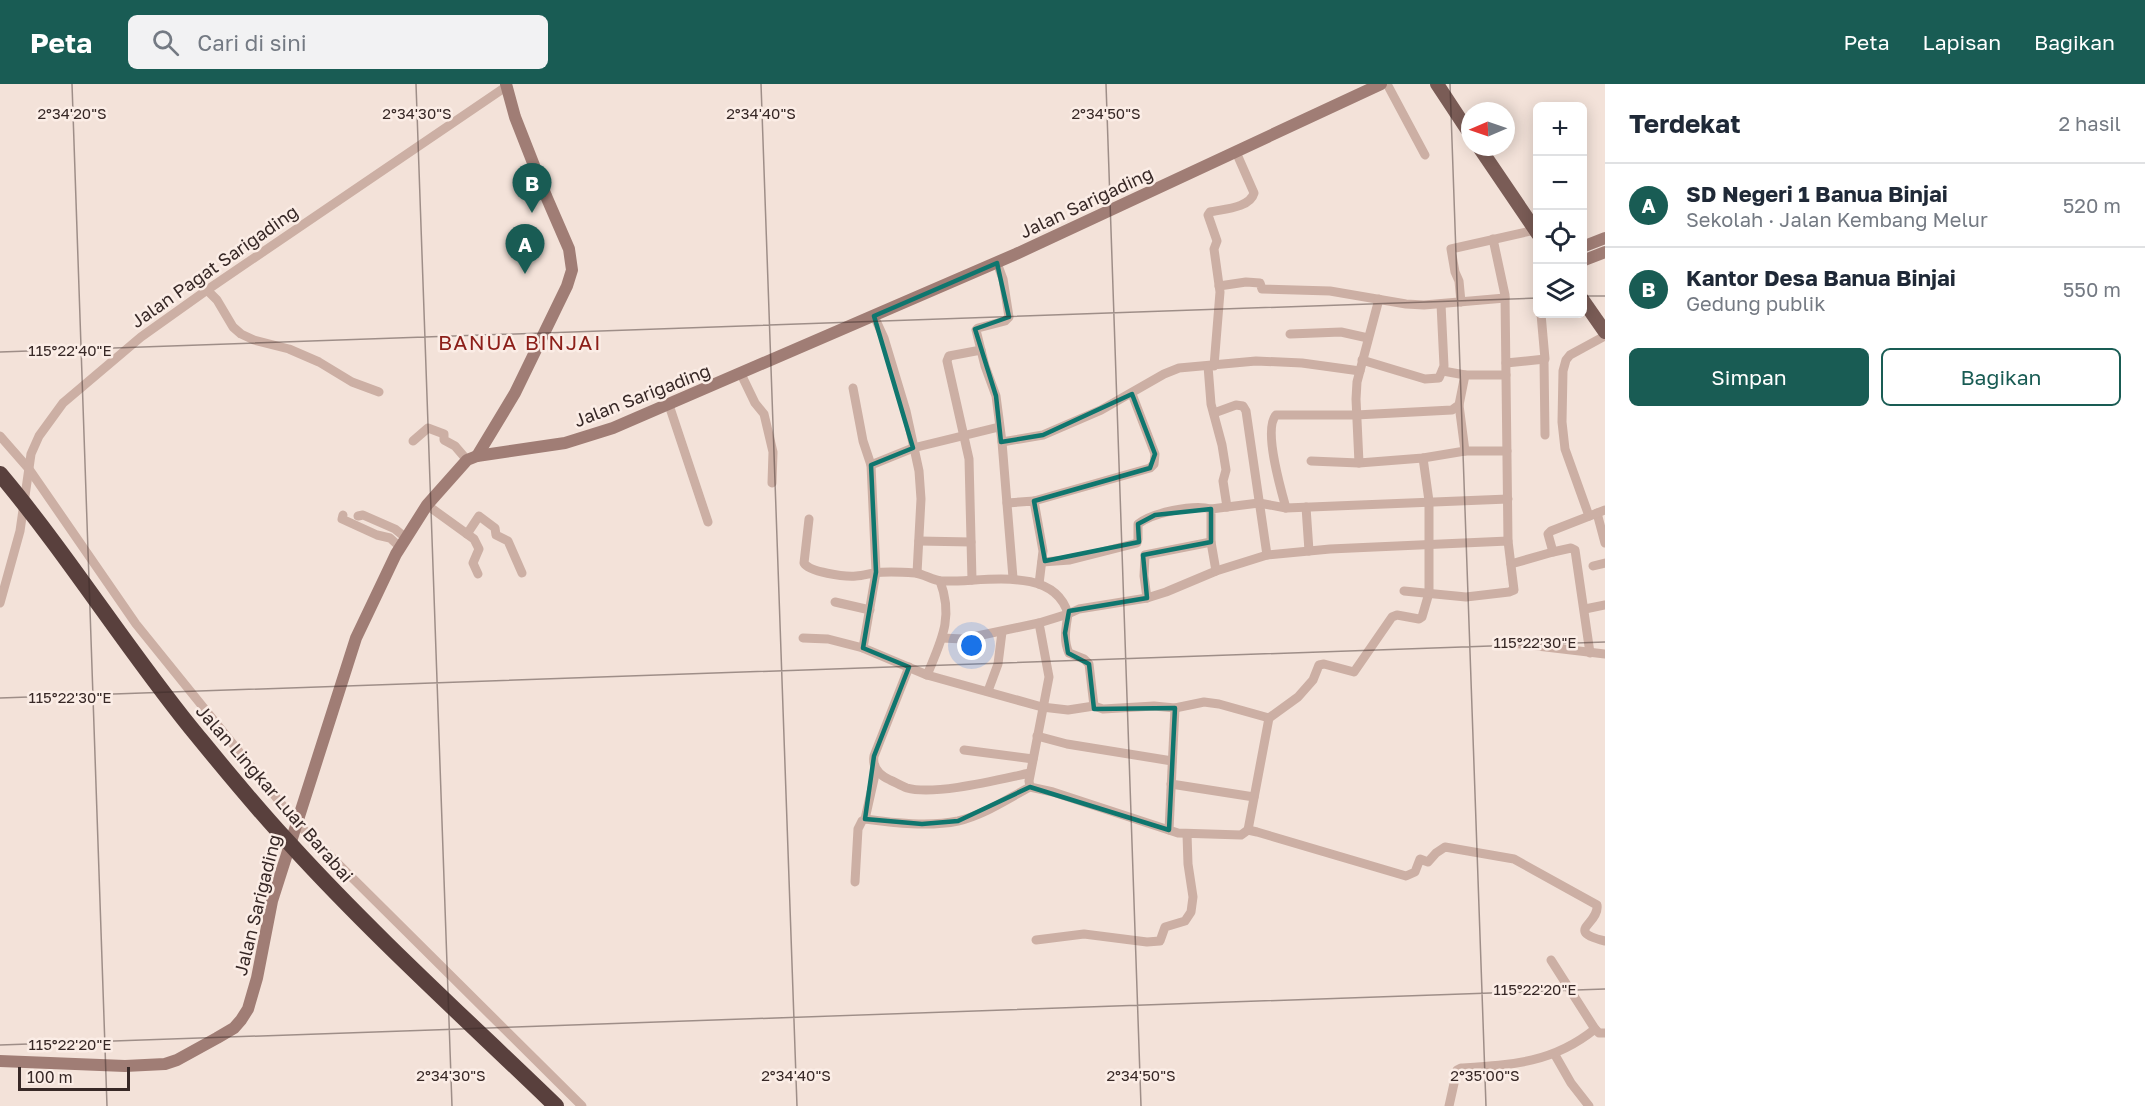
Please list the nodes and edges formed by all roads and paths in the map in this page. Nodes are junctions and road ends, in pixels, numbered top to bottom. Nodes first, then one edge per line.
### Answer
1 (1381, 84) edge
2 (1387, 84) edge
3 (1437, 84) edge
4 (507, 85) edge
5 (1461, 120) edge
6 (1236, 152) junction
7 (1425, 155) dead end
8 (1485, 156) edge
9 (1533, 228) edge
10 (1533, 232) edge
11 (1605, 238) edge
12 (1493, 239) junction
13 (1587, 245) edge
14 (1605, 252) edge
15 (1587, 259) edge
16 (997, 262) junction
17 (1220, 286) junction
18 (207, 290) junction
19 (1505, 298) junction
20 (1379, 299) junction
21 (1461, 302) junction
22 (1441, 304) junction
23 (1587, 305) edge
24 (874, 316) junction
25 (1541, 318) edge
26 (1605, 332) edge
27 (1290, 333) dead end
28 (1605, 336) edge
29 (1368, 338) junction
30 (981, 350) junction
31 (1362, 360) junction
32 (1544, 360) junction
33 (1506, 363) junction
34 (1211, 366) junction
35 (1360, 371) junction
36 (1443, 371) junction
37 (741, 374) junction
38 (1465, 375) junction
39 (1506, 375) junction
40 (853, 388) dead end
41 (379, 392) dead end
42 (1132, 394) junction
43 (669, 405) junction
44 (1459, 405) junction
45 (1214, 412) junction
46 (1356, 415) junction
47 (999, 427) junction
48 (1545, 435) dead end
49 (0, 436) edge
50 (964, 436) junction
51 (413, 441) dead end
52 (1002, 442) junction
53 (913, 448) junction
54 (1465, 451) junction
55 (1507, 451) junction
56 (472, 458) junction
57 (1423, 458) junction
58 (1311, 461) dead end
59 (1359, 463) junction
60 (871, 465) junction
61 (29, 469) junction
62 (0, 474) edge
63 (772, 483) dead end
64 (1508, 499) junction
65 (1034, 501) junction
66 (1429, 501) junction
67 (24, 503) junction
68 (1259, 503) junction
69 (1007, 504) junction
70 (427, 505) junction
71 (1227, 507) junction
72 (1306, 507) junction
73 (1286, 508) junction
74 (1211, 509) junction
75 (1597, 513) edge
76 (343, 515) dead end
77 (358, 516) dead end
78 (810, 519) dead end
79 (708, 522) dead end
80 (467, 534) junction
81 (919, 541) junction
82 (1508, 541) junction
83 (403, 542) junction
84 (971, 542) junction
85 (1211, 542) junction
86 (1605, 543) edge
87 (1430, 544) junction
88 (1309, 551) junction
89 (1553, 552) junction
90 (1267, 555) junction
91 (1042, 562) junction
92 (1605, 563) edge
93 (1511, 564) junction
94 (1593, 566) dead end
95 (1216, 571) junction
96 (876, 572) junction
97 (522, 573) dead end
98 (917, 573) junction
99 (478, 574) dead end
100 (1012, 578) junction
101 (972, 580) junction
102 (940, 581) junction
103 (1039, 584) junction
104 (1404, 591) dead end
105 (1147, 598) junction
106 (1428, 598) junction
107 (835, 602) dead end
108 (0, 603) edge
109 (1605, 605) edge
110 (1585, 609) junction
111 (870, 610) junction
112 (1068, 614) junction
113 (1039, 622) junction
114 (1002, 632) junction
115 (803, 638) dead end
116 (942, 638) junction
117 (1512, 643) dead end
118 (863, 648) junction
119 (1590, 653) junction
120 (1605, 654) edge
121 (909, 668) junction
122 (927, 675) junction
123 (988, 691) junction
124 (1094, 706) junction
125 (1042, 707) junction
126 (1175, 708) junction
127 (1269, 718) junction
128 (1037, 736) junction
129 (964, 750) dead end
130 (1033, 759) junction
131 (1172, 761) junction
132 (876, 770) junction
133 (1030, 773) junction
134 (1171, 784) junction
135 (1030, 787) junction
136 (1254, 797) junction
137 (866, 819) junction
138 (296, 822) junction
139 (1169, 830) junction
140 (1248, 830) junction
141 (1187, 834) junction
142 (290, 844) junction
143 (855, 882) dead end
144 (1036, 940) dead end
145 (1605, 941) edge
146 (1551, 960) dead end
147 (1600, 1032) edge
148 (1605, 1043) edge
149 (1555, 1054) junction
150 (0, 1061) edge
151 (556, 1106) edge
152 (582, 1106) edge
153 (1449, 1106) edge
154 (1588, 1106) edge

1 - 6 street, Jalan Sarigading
2 - 7 street
3 - 5 main road
4 - 18 street, Jalan Pagat Sarigading
4 - 56 street
6 - 16 street, Jalan Sarigading
6 - 17 street
8 - 9 main road
10 - 12 street
11 - 13 street
12 - 19 street
12 - 21 street
14 - 15 street
16 - 24 street, Jalan Sarigading
16 - 30 street
17 - 20 street
17 - 34 street
18 - 41 street
18 - 61 street, Jalan Pagat Sarigading
19 - 21 street
19 - 33 street
20 - 22 street
20 - 29 street
21 - 22 street
22 - 36 street
23 - 26 main road
24 - 37 street, Jalan Sarigading
24 - 53 street
25 - 32 street
27 - 29 street
28 - 75 street
29 - 31 street
30 - 47 street
30 - 50 street
31 - 35 street
31 - 36 street
32 - 33 street
32 - 48 street
33 - 39 street
34 - 35 street
34 - 42 street
34 - 45 street
35 - 46 street
36 - 38 street
37 - 43 street, Jalan Sarigading
37 - 63 street
38 - 39 street
38 - 44 street
39 - 55 street
40 - 60 street
42 - 52 street
42 - 65 street
43 - 56 street, Jalan Sarigading
43 - 79 street
44 - 46 street
44 - 54 street
45 - 68 street
45 - 71 street
46 - 59 street
46 - 73 street
47 - 50 street
47 - 52 street
49 - 61 street
50 - 53 street
50 - 84 street
51 - 56 street
52 - 69 street
53 - 60 street
53 - 81 street
54 - 55 street
54 - 57 street
55 - 64 street
56 - 70 street, Jalan Sarigading
57 - 59 street
57 - 66 street
58 - 59 street
60 - 96 street
61 - 67 street, Jalan Pagat Sarigading
61 - 138 street
62 - 67 highway, Jalan Lingkar Luar Barabai
64 - 66 street
64 - 82 street
65 - 69 street
65 - 91 street
66 - 72 street
66 - 87 street
67 - 108 street, Jalan Pagat Sarigading
67 - 142 highway, Jalan Lingkar Luar Barabai
68 - 71 street
68 - 73 street
68 - 90 street
69 - 100 street
70 - 80 street
70 - 83 street, Jalan Sarigading
71 - 74 street
72 - 73 street
72 - 88 street
74 - 85 street
74 - 91 street
75 - 86 street
75 - 89 street
76 - 83 street
77 - 83 street
78 - 96 street
80 - 97 street
80 - 99 street
81 - 84 street
81 - 98 street
82 - 87 street
82 - 93 street
83 - 138 street, Jalan Sarigading
84 - 101 street
85 - 95 street
85 - 105 street
87 - 88 street
87 - 106 street
88 - 90 street
89 - 93 street
89 - 110 street
90 - 95 street
91 - 103 street
92 - 94 street
93 - 106 street
95 - 105 street
96 - 98 street
96 - 111 street
98 - 102 street
100 - 101 street
100 - 103 street
101 - 102 street
102 - 116 street
103 - 112 street
104 - 106 street
105 - 112 street
106 - 127 street
107 - 111 street
109 - 110 street
110 - 119 street
111 - 118 street
112 - 113 street
112 - 124 street
113 - 114 street
113 - 125 street
114 - 116 street
114 - 123 street
115 - 118 street
116 - 122 street
117 - 119 street
118 - 121 street
119 - 120 street
121 - 122 street
121 - 132 street
122 - 123 street
123 - 125 street
124 - 125 street
124 - 126 street
125 - 128 street
126 - 127 street
126 - 131 street
127 - 136 street
128 - 130 street
128 - 131 street
129 - 130 street
130 - 133 street
131 - 134 street
132 - 133 street
132 - 137 street
133 - 135 street
134 - 136 street
134 - 139 street
135 - 137 street
135 - 139 street
136 - 140 street
137 - 143 street
138 - 142 street, Jalan Sarigading
138 - 152 street
139 - 141 street
140 - 141 street
140 - 145 street
141 - 144 street
142 - 150 street, Jalan Sarigading
142 - 151 highway, Jalan Lingkar Luar Barabai
146 - 147 street
147 - 148 street
147 - 149 street
149 - 153 street
149 - 154 street

